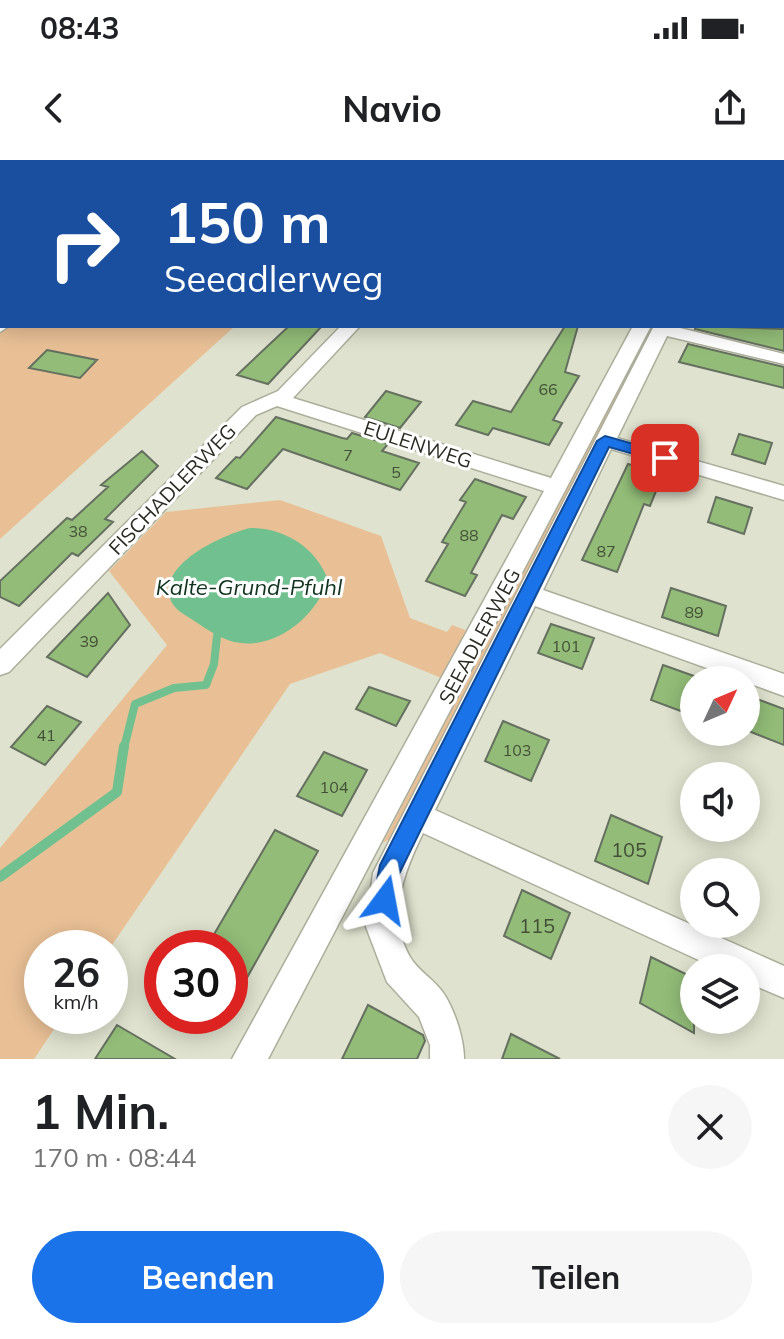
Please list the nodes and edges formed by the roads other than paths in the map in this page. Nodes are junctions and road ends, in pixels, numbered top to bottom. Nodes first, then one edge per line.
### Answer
1 (349, 328) edge
2 (654, 328) edge
3 (655, 328) edge
4 (659, 328) edge
5 (784, 359) edge
6 (279, 400) junction
7 (605, 441) junction
8 (558, 488) junction
9 (784, 493) edge
10 (528, 594) junction
11 (0, 665) edge
12 (784, 685) edge
13 (417, 816) junction
14 (359, 859) junction
15 (388, 873) junction
16 (783, 982) edge
17 (249, 1059) edge
18 (447, 1059) edge

1 - 6 street, FISCHADLERWEG
2 - 8 street, SEEADLERWEG
3 - 7 street, SEEADLERWEG
4 - 5 street
6 - 8 street, EULENWEG
6 - 11 street, FISCHADLERWEG
7 - 9 street
7 - 10 street, SEEADLERWEG
8 - 14 street, SEEADLERWEG
10 - 12 street, SEEADLERWEG
10 - 13 street, SEEADLERWEG
13 - 15 street, SEEADLERWEG
13 - 16 street
14 - 15 street
14 - 17 street, SEEADLERWEG
15 - 18 street, SEEADLERWEG

